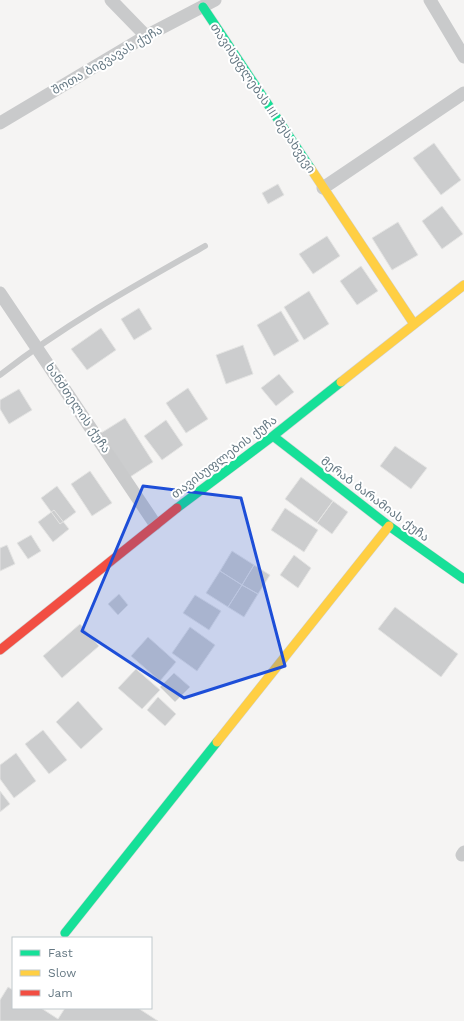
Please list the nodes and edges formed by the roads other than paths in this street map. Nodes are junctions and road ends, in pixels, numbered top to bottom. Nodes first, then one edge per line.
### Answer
1 (111, 0) edge
2 (215, 0) edge
3 (430, 0) edge
4 (203, 7) junction
5 (146, 36) junction
6 (464, 57) edge
7 (464, 93) edge
8 (0, 123) edge
9 (323, 188) junction
10 (204, 246) dead end
11 (464, 285) edge
12 (0, 292) edge
13 (414, 324) junction
14 (37, 346) junction
15 (0, 375) edge
16 (273, 436) junction
17 (155, 524) junction
18 (389, 526) junction
19 (464, 579) edge
20 (0, 650) edge
21 (65, 933) dead end

1 - 5 street
2 - 4 street, შოთა ბიგვავას ქუჩა
3 - 6 street
4 - 5 street, შოთა ბიგვავას ქუჩა
4 - 9 street, თავისუფლებას III შესახვევი
5 - 8 street, შოთა ბიგვავას ქუჩა
7 - 9 street
9 - 13 street, თავისუფლებას III შესახვევი
10 - 14 lane
11 - 13 street, თავისუფლების ქუჩა
12 - 14 street, ხანძთელის ქუჩა
13 - 16 street, თავისუფლების ქუჩა
14 - 15 lane
14 - 17 street, ხანძთელის ქუჩა
16 - 17 street, თავისუფლების ქუჩა
16 - 18 street, მერაბ ბარამიას ქუჩა
17 - 20 street, თავისუფლების ქუჩა
18 - 19 street, მერაბ ბარამიას ქუჩა
18 - 21 street

